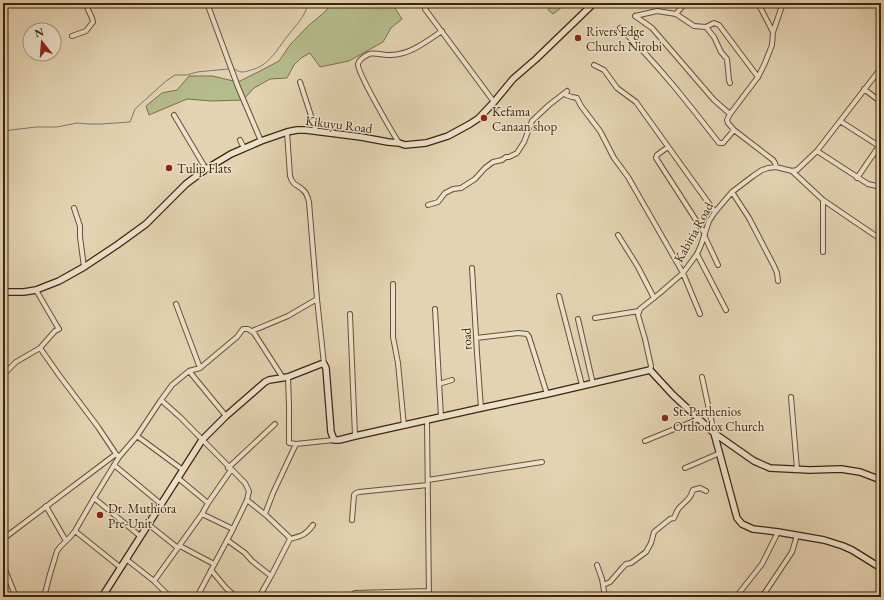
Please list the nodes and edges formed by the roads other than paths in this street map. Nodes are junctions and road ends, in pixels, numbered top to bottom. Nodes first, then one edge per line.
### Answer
1 (86, 3) edge
2 (207, 3) edge
3 (432, 3) edge
4 (594, 3) edge
5 (685, 3) edge
6 (758, 3) edge
7 (783, 3) edge
8 (676, 14) junction
9 (706, 27) junction
10 (620, 28) dead end
11 (442, 31) junction
12 (773, 32) junction
13 (72, 36) dead end
14 (594, 65) dead end
15 (881, 68) edge
16 (758, 77) junction
17 (300, 82) dead end
18 (730, 83) dead end
19 (864, 89) junction
20 (494, 102) junction
21 (881, 102) edge
22 (174, 114) dead end
23 (730, 114) junction
24 (840, 121) junction
25 (734, 130) junction
26 (316, 131) junction
27 (287, 132) junction
28 (240, 140) dead end
29 (261, 140) junction
30 (399, 143) junction
31 (880, 144) edge
32 (668, 147) junction
33 (244, 148) junction
34 (817, 151) junction
35 (776, 167) junction
36 (206, 169) junction
37 (792, 171) junction
38 (857, 178) junction
39 (881, 187) edge
40 (732, 192) junction
41 (823, 200) junction
42 (428, 205) dead end
43 (74, 208) dead end
44 (715, 212) junction
45 (705, 234) junction
46 (618, 235) dead end
47 (881, 239) edge
48 (822, 252) dead end
49 (697, 254) junction
50 (3, 260) edge
51 (718, 264) dead end
52 (84, 267) junction
53 (472, 268) dead end
54 (3, 269) edge
55 (683, 273) junction
56 (778, 281) dead end
57 (393, 284) dead end
58 (36, 290) junction
59 (3, 292) edge
60 (559, 296) dead end
61 (654, 298) junction
62 (317, 299) junction
63 (176, 304) dead end
64 (435, 309) dead end
65 (726, 310) dead end
66 (639, 311) junction
67 (350, 314) dead end
68 (700, 314) dead end
69 (595, 318) dead end
70 (578, 319) dead end
71 (252, 331) junction
72 (476, 338) junction
73 (40, 348) junction
74 (324, 364) junction
75 (200, 368) junction
76 (650, 370) junction
77 (189, 371) junction
78 (3, 374) edge
79 (286, 377) junction
80 (702, 377) dead end
81 (452, 380) dead end
82 (439, 384) junction
83 (593, 384) junction
84 (582, 386) junction
85 (547, 394) junction
86 (792, 397) dead end
87 (160, 400) junction
88 (481, 408) junction
89 (226, 416) junction
90 (441, 417) junction
91 (699, 419) junction
92 (427, 420) junction
93 (275, 424) dead end
94 (404, 426) junction
95 (714, 433) junction
96 (137, 436) junction
97 (355, 436) junction
98 (202, 440) junction
99 (334, 440) junction
100 (646, 441) dead end
101 (296, 444) junction
102 (720, 453) junction
103 (118, 455) junction
104 (542, 462) dead end
105 (114, 465) junction
106 (685, 468) dead end
107 (230, 469) junction
108 (797, 469) junction
109 (183, 470) junction
110 (178, 478) junction
111 (881, 480) edge
112 (428, 482) junction
113 (706, 491) dead end
114 (94, 498) junction
115 (247, 500) junction
116 (208, 503) junction
117 (161, 504) junction
118 (46, 506) junction
119 (202, 514) junction
120 (265, 514) junction
121 (352, 520) dead end
122 (148, 524) junction
123 (313, 525) dead end
124 (233, 529) junction
125 (75, 531) junction
126 (778, 532) junction
127 (798, 535) junction
128 (140, 536) junction
129 (3, 539) edge
130 (290, 539) junction
131 (227, 540) junction
132 (66, 541) junction
133 (179, 547) junction
134 (126, 559) junction
135 (214, 564) junction
136 (597, 564) dead end
137 (3, 565) edge
138 (120, 567) junction
139 (881, 568) edge
140 (211, 570) junction
141 (271, 576) junction
142 (154, 581) junction
143 (603, 585) junction
144 (429, 591) junction
145 (355, 593) dead end
146 (16, 597) edge
147 (44, 597) edge
148 (102, 597) edge
149 (170, 597) edge
150 (197, 597) edge
151 (236, 597) edge
152 (259, 597) edge
153 (430, 597) edge
154 (605, 597) edge
155 (736, 597) edge
156 (762, 597) edge

1 - 13 street
2 - 29 street
3 - 11 street
4 - 20 main road, Kikuyu Road
5 - 8 street
6 - 12 street
7 - 12 street
8 - 9 street
8 - 23 street
9 - 16 street
9 - 18 street
10 - 25 street
11 - 20 street
11 - 30 street
12 - 16 street
14 - 32 street
15 - 19 street
16 - 23 street
17 - 26 street
19 - 21 street
19 - 24 street
20 - 30 main road, Kikuyu Road
22 - 36 street
23 - 25 street
24 - 31 street
24 - 34 street
25 - 35 street
26 - 27 main road, Kikuyu Road
26 - 30 main road, Kikuyu Road
27 - 29 main road, Kikuyu Road
27 - 62 street
28 - 33 street
29 - 33 main road, Kikuyu Road
31 - 38 street
32 - 44 street
32 - 45 street
33 - 36 main road, Kikuyu Road
34 - 37 street
34 - 38 street
35 - 37 street
35 - 40 street, Kabiria Road
36 - 52 main road, Kikuyu Road
37 - 41 street
38 - 39 street
40 - 44 street, Kabiria Road
40 - 56 street
41 - 47 street
41 - 48 street
42 - 55 street
43 - 52 street
44 - 45 street, Kabiria Road
45 - 49 street, Kabiria Road
45 - 51 street
46 - 61 street
49 - 55 street, Kabiria Road
49 - 65 street
50 - 54 street
52 - 58 main road, Kikuyu Road
53 - 72 street, road
55 - 61 street, Kabiria Road
55 - 68 street
57 - 94 street
58 - 59 main road, Kikuyu Road
58 - 73 street
60 - 84 street
61 - 66 street, Kabiria Road
62 - 71 street
62 - 74 street
63 - 75 street
64 - 82 street
66 - 69 street
66 - 76 street
67 - 97 street
70 - 83 street
71 - 75 street
71 - 79 street
72 - 85 street
72 - 88 street, road
73 - 78 street
73 - 103 street
74 - 79 main road
74 - 99 main road
75 - 77 street
76 - 83 main road
76 - 91 main road
77 - 87 street
77 - 89 street
79 - 89 main road
79 - 101 street
80 - 95 street
81 - 82 street
82 - 90 street
83 - 84 main road
84 - 85 main road
85 - 88 main road
86 - 108 street
87 - 96 street
87 - 98 street
88 - 90 main road
89 - 98 main road
90 - 92 main road
91 - 95 main road
91 - 100 street
92 - 94 main road
92 - 112 street
93 - 107 street
94 - 97 main road
95 - 102 main road
95 - 108 main road
96 - 103 street
96 - 109 street
97 - 99 main road
98 - 107 street
98 - 109 main road
99 - 101 street
101 - 120 street
102 - 106 street
102 - 126 main road
103 - 105 street
103 - 118 street
104 - 112 street
105 - 114 street
105 - 117 street
107 - 115 street
107 - 116 street
108 - 111 main road
109 - 110 main road
110 - 116 street
110 - 117 main road
112 - 121 street
112 - 144 street
113 - 143 street
114 - 125 street
114 - 128 street
115 - 120 street
115 - 124 street
116 - 119 street
117 - 122 main road
118 - 129 street
118 - 132 street
119 - 124 street
119 - 133 street
120 - 130 street
122 - 128 main road
122 - 133 street
123 - 130 street
124 - 131 street
125 - 132 street
125 - 138 street
126 - 127 main road
126 - 155 street
127 - 139 main road
127 - 156 street
128 - 134 main road
130 - 141 street
131 - 135 street
131 - 141 street
132 - 147 street
133 - 135 street
133 - 142 street
134 - 138 main road
134 - 142 street
135 - 140 street
136 - 143 street
137 - 146 street
138 - 148 main road
140 - 150 street
140 - 151 street
141 - 152 street
142 - 149 street
143 - 154 street
144 - 145 street
144 - 153 street

